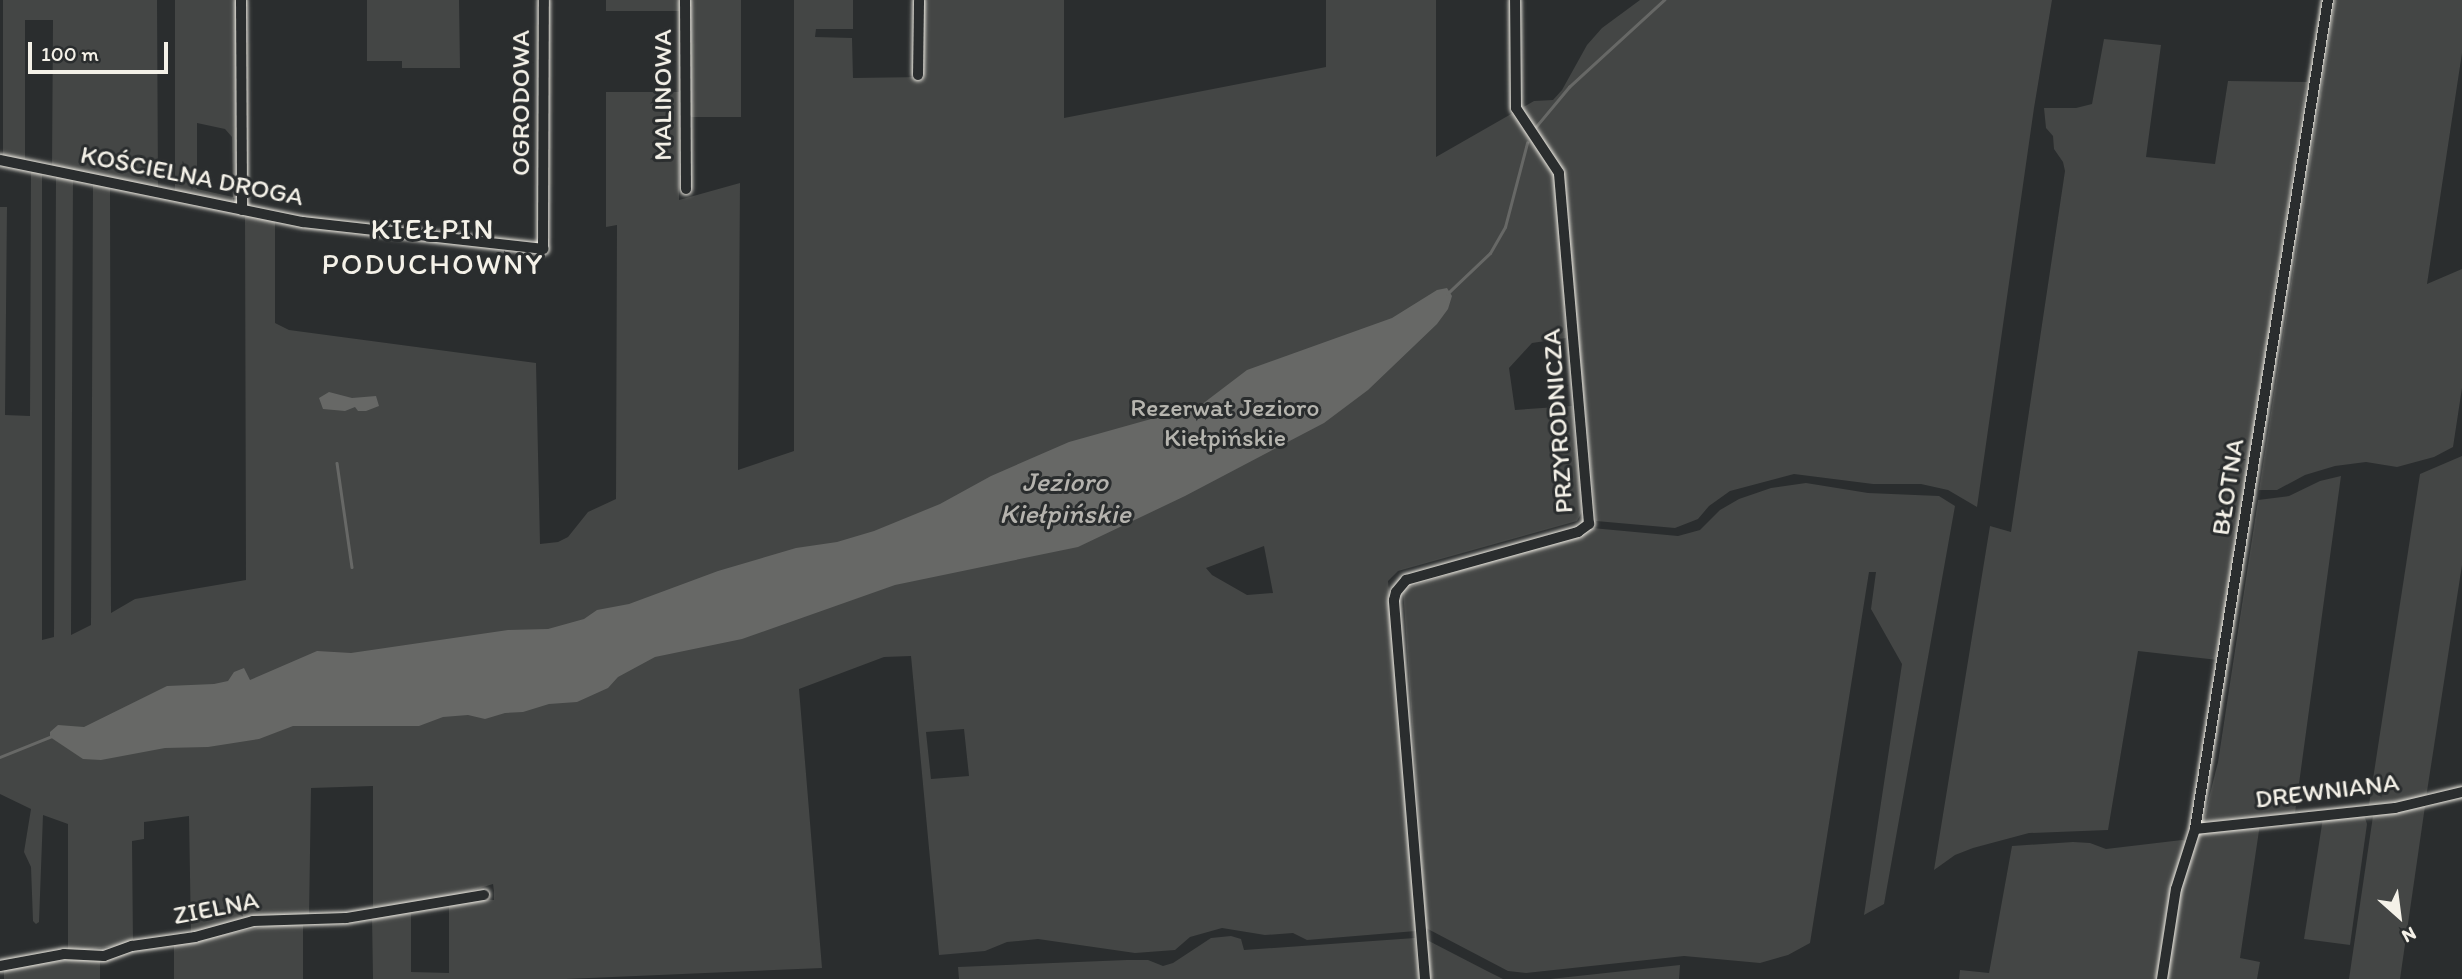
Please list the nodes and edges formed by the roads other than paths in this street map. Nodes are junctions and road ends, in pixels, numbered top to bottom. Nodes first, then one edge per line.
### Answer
1 (241, 0) edge
2 (544, 0) edge
3 (685, 0) edge
4 (919, 0) edge
5 (1515, 0) edge
6 (2328, 0) edge
7 (918, 75) dead end
8 (0, 160) edge
9 (686, 189) dead end
10 (242, 210) junction
11 (544, 248) joint
12 (2462, 792) edge
13 (2195, 829) junction
14 (484, 895) dead end
15 (0, 966) edge
16 (1425, 979) edge
17 (2162, 979) edge

1 - 10 street
2 - 11 street, OGRODOWA
3 - 9 street, MALINOWA
4 - 7 street
5 - 16 street, PRZYRODNICZA
6 - 13 street, BŁOTNA
8 - 10 street, KOŚCIELNA DROGA
10 - 11 street, KOŚCIELNA DROGA
12 - 13 street, DREWNIANA
13 - 17 street, BŁOTNA
14 - 15 street, ZIELNA

